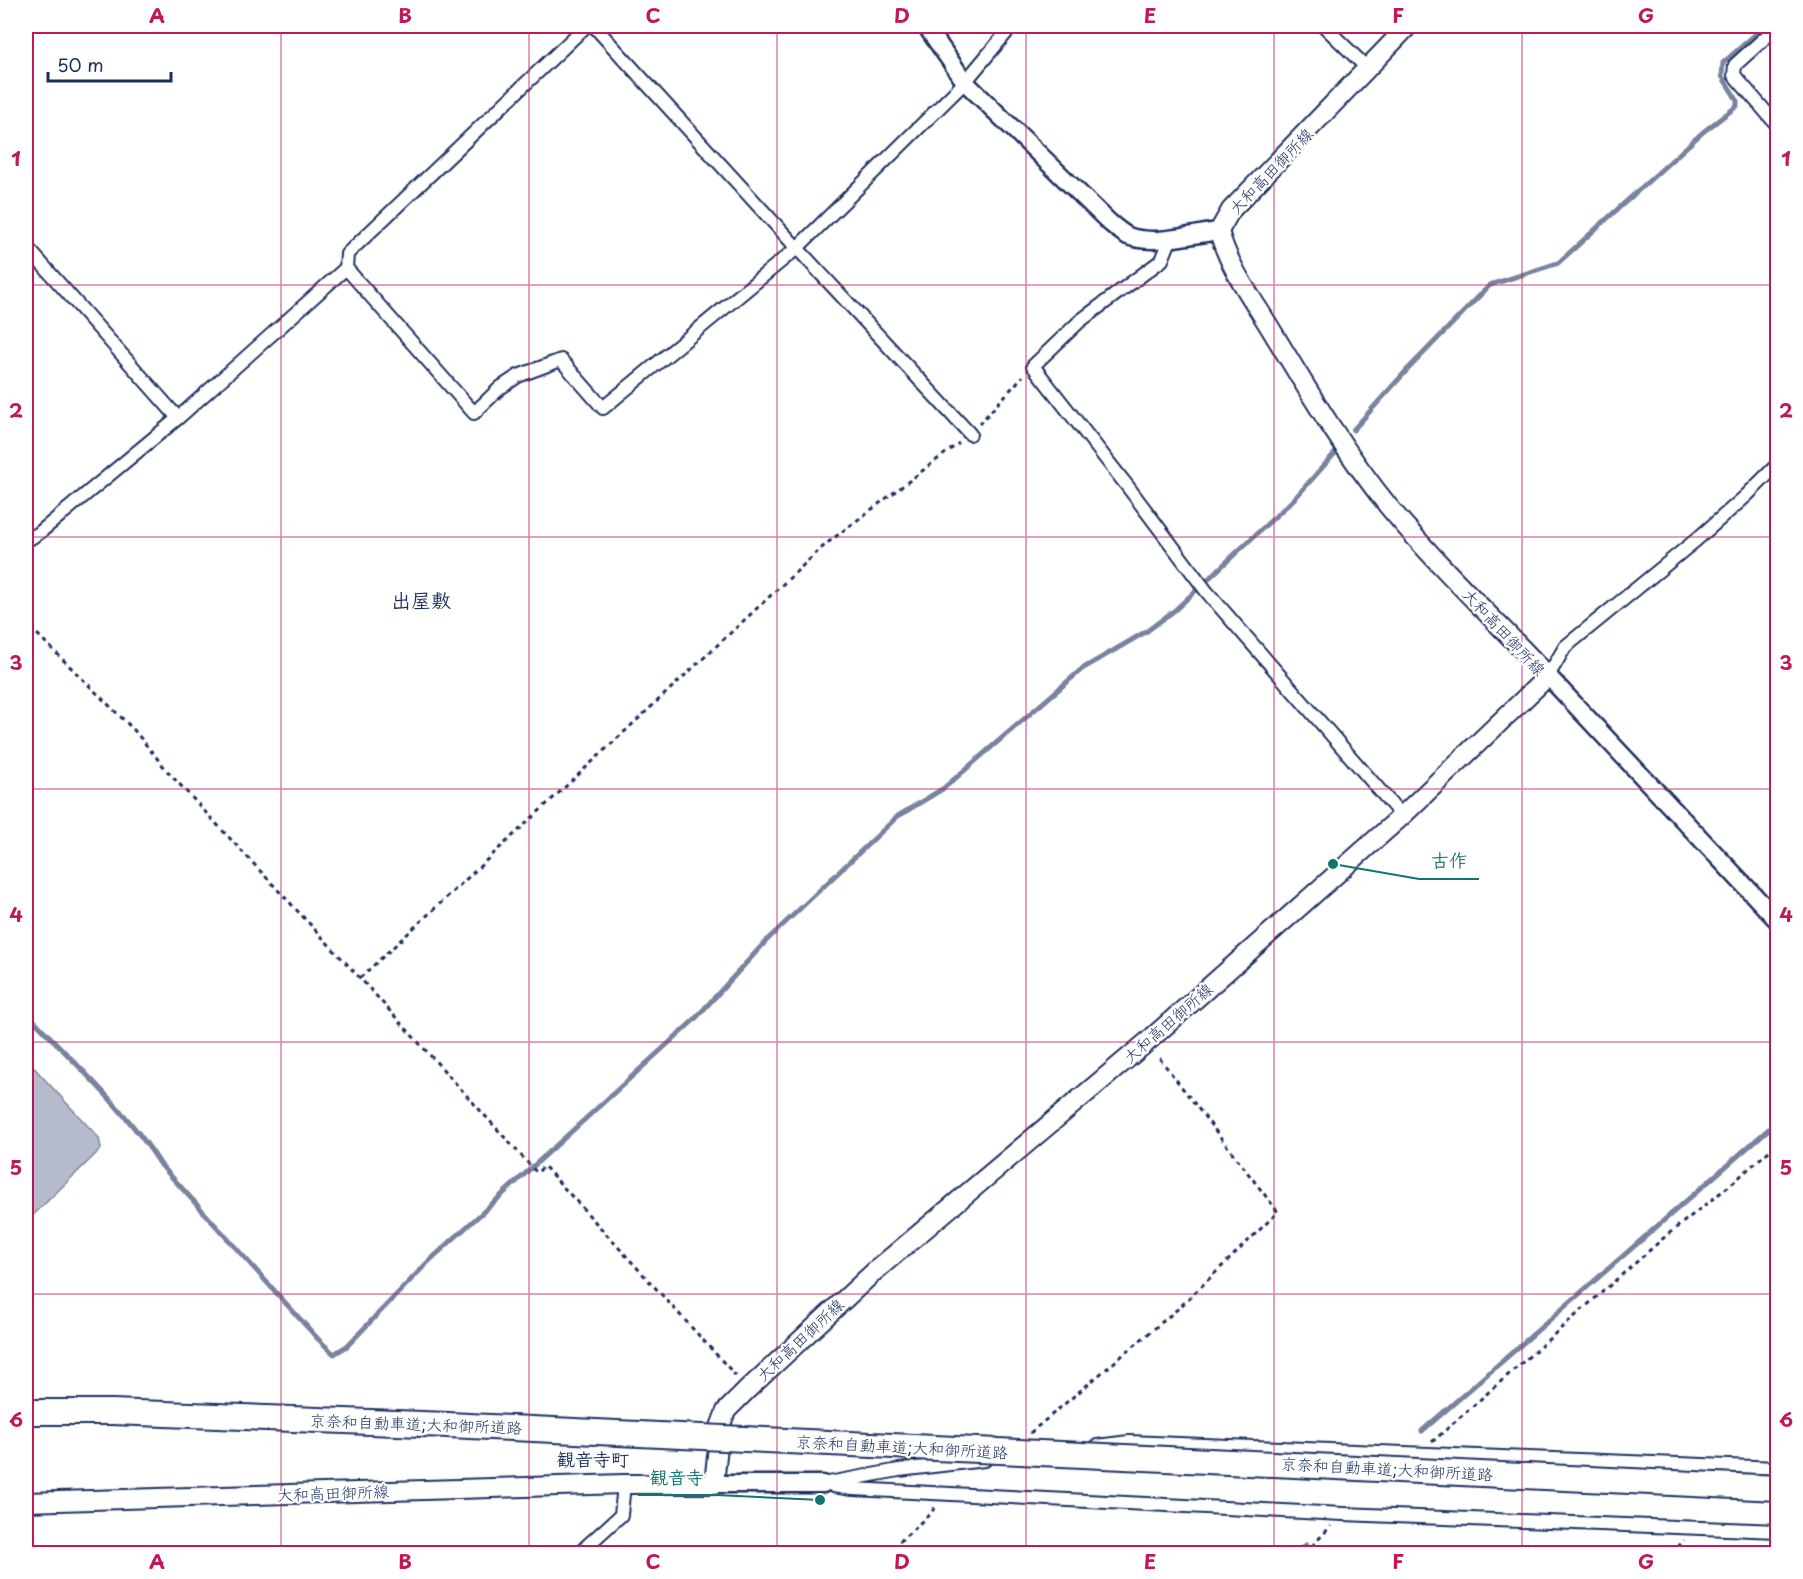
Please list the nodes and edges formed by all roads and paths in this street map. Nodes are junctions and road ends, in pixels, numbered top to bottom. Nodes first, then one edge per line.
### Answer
1 (586, 26) edge
2 (594, 26) edge
3 (926, 26) edge
4 (1012, 26) edge
5 (1324, 26) edge
6 (1408, 26) edge
7 (1778, 26) edge
8 (1368, 69) junction
9 (965, 82) junction
10 (1778, 126) edge
11 (1219, 231) junction
12 (1171, 238) junction
13 (26, 246) edge
14 (796, 248) junction
15 (346, 268) junction
16 (1033, 366) junction
17 (178, 418) junction
18 (970, 434) junction
19 (1778, 464) edge
20 (26, 541) edge
21 (26, 620) edge
22 (1548, 676) junction
23 (1402, 816) junction
24 (1778, 921) edge
25 (360, 978) junction
26 (1147, 1041) junction
27 (1778, 1143) edge
28 (748, 1389) junction
29 (26, 1412) edge
30 (1026, 1437) dead end
31 (1426, 1454) junction
32 (1778, 1468) edge
33 (624, 1484) junction
34 (714, 1484) junction
35 (823, 1484) junction
36 (1778, 1488) edge
37 (942, 1494) junction
38 (26, 1502) edge
39 (1343, 1514) junction
40 (1778, 1531) edge
41 (578, 1554) edge
42 (886, 1554) edge
43 (1314, 1554) edge

1 - 15 street
2 - 14 street
3 - 9 street
4 - 9 street
5 - 8 street
6 - 8 main road, 大和高田御所線
7 - 10 street
8 - 11 main road, 大和高田御所線
9 - 12 street
9 - 14 street
11 - 12 street
11 - 22 main road, 大和高田御所線
12 - 16 street
13 - 17 street
14 - 15 street
14 - 18 street
15 - 17 street
16 - 18 path
16 - 23 street
17 - 20 street
18 - 25 path
19 - 22 street
21 - 25 path
22 - 23 main road, 大和高田御所線
22 - 24 street
23 - 26 main road, 大和高田御所線
25 - 28 path
26 - 28 main road, 大和高田御所線
26 - 30 path
27 - 31 path
28 - 34 main road, 大和高田御所線
29 - 36 highway, 京奈和自動車道;大和御所道路, bridge
31 - 32 street
31 - 35 street
33 - 34 main road, 大和高田御所線
33 - 38 main road, 大和高田御所線
33 - 41 street
34 - 35 street
35 - 37 street
37 - 39 street
37 - 42 path
39 - 40 street
39 - 43 path

